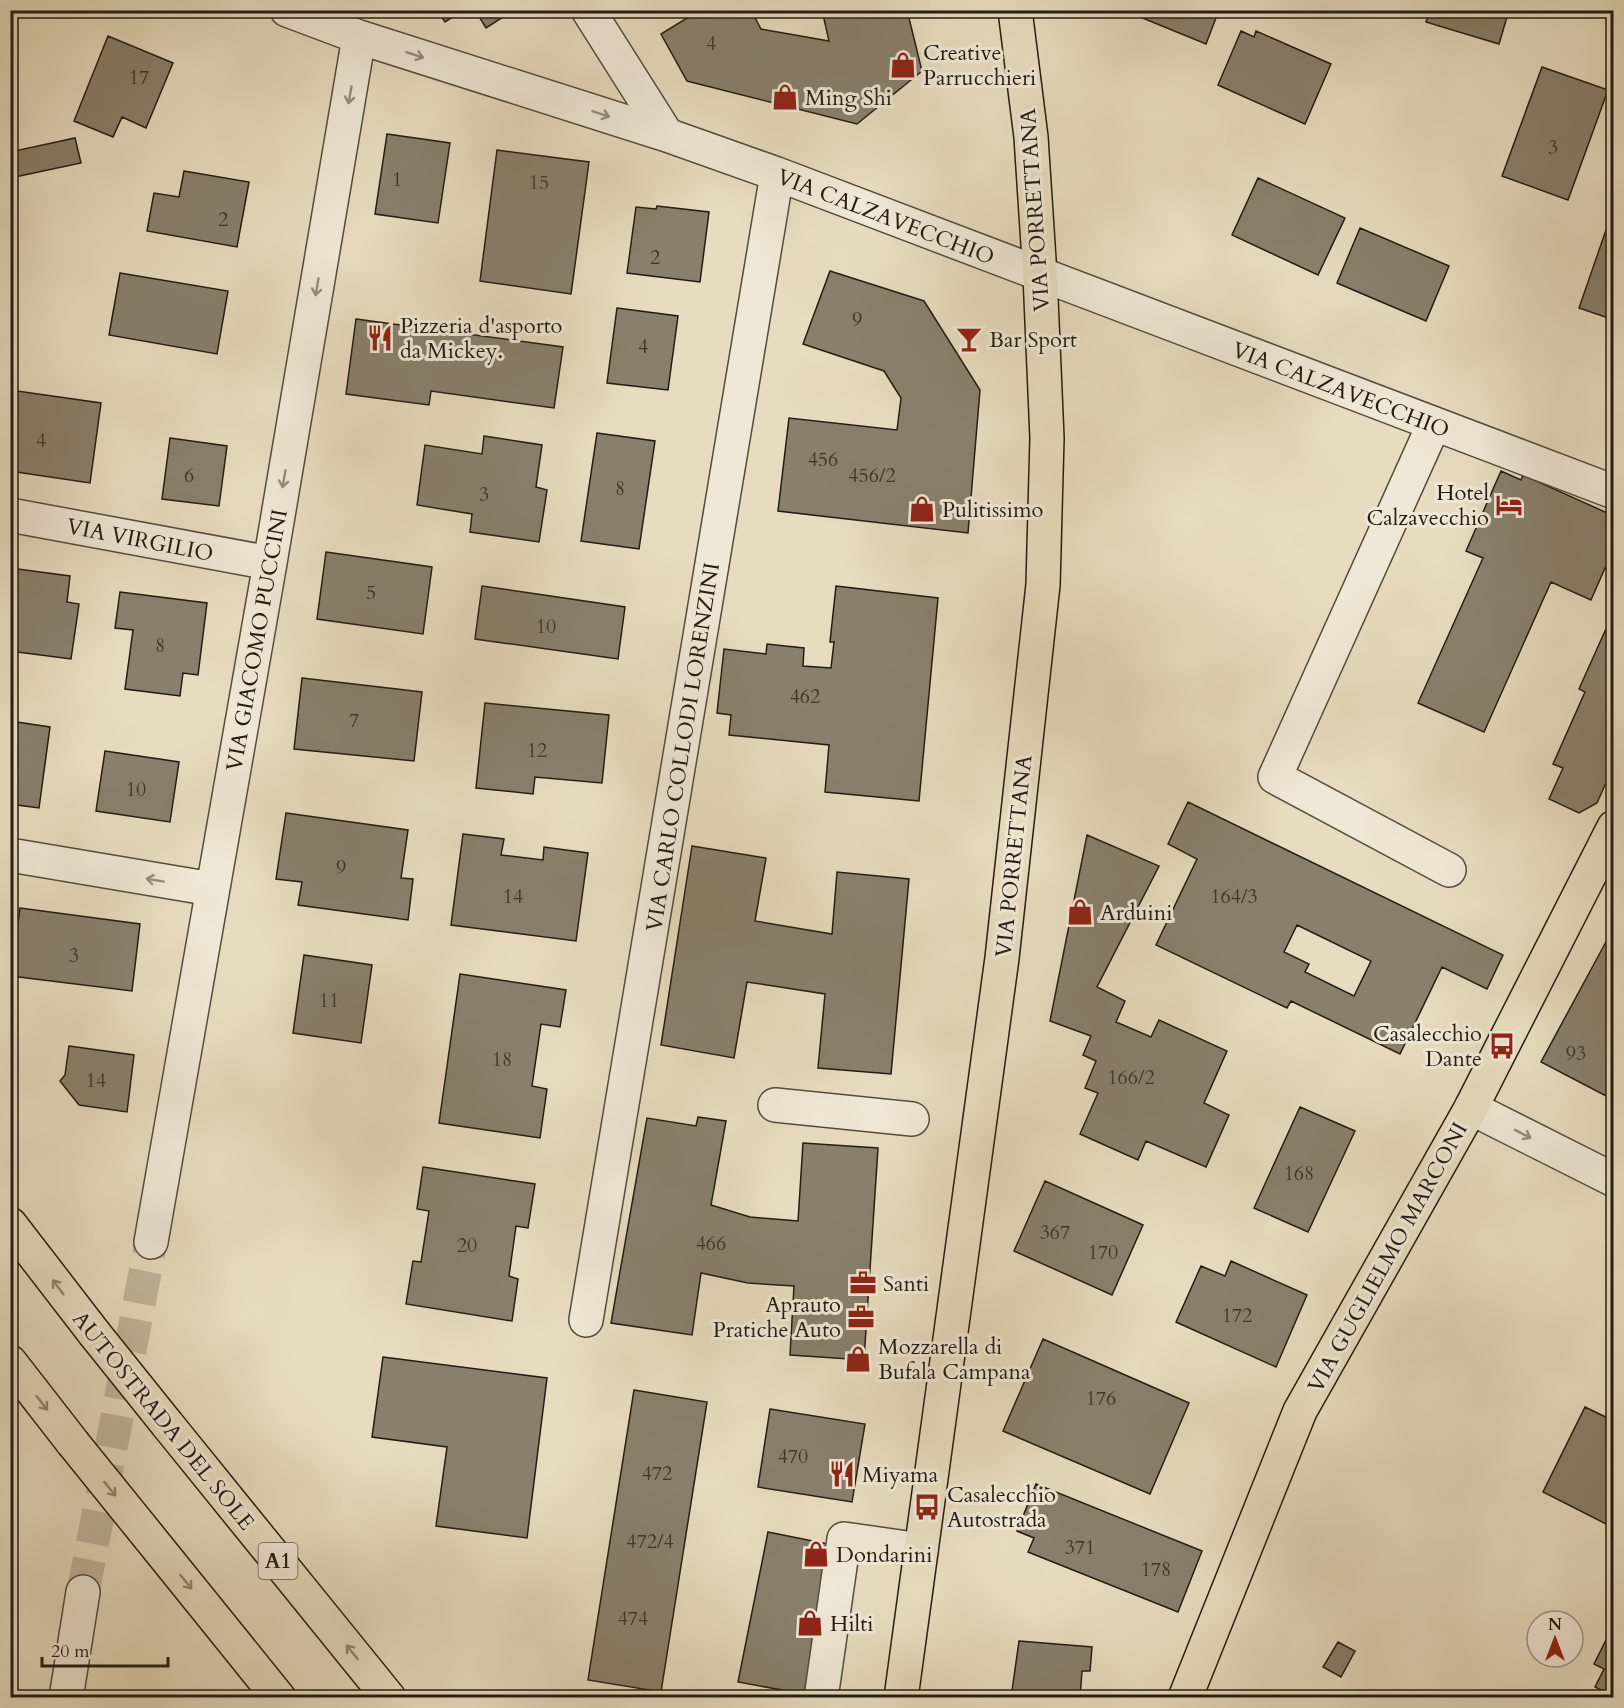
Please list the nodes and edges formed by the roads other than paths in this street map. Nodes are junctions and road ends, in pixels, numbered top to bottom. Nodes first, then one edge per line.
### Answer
1 (287, 10) edge
2 (588, 10) edge
3 (1015, 10) edge
4 (359, 37) junction
5 (667, 135) junction
6 (777, 174) junction
7 (1040, 275) junction
8 (1434, 424) junction
9 (1614, 492) edge
10 (10, 515) edge
11 (270, 563) junction
12 (1614, 827) edge
13 (10, 855) edge
14 (1449, 870) dead end
15 (212, 889) junction
16 (775, 1105) dead end
17 (1471, 1107) junction
18 (912, 1119) dead end
19 (1614, 1180) edge
20 (10, 1224) edge
21 (151, 1242) tunnel mouth
22 (586, 1320) dead end
23 (10, 1362) edge
24 (921, 1550) junction
25 (83, 1592) tunnel mouth
26 (66, 1698) edge
27 (279, 1698) edge
28 (389, 1698) edge
29 (821, 1698) edge
30 (901, 1698) edge
31 (1185, 1698) edge

1 - 4 street, VIA CALZAVECCHIO
2 - 5 street
3 - 7 main road, VIA PORRETTANA
4 -> 5 street, VIA CALZAVECCHIO
4 -> 11 street, VIA GIACOMO PUCCINI
5 - 6 street, VIA CALZAVECCHIO
6 - 7 street, VIA CALZAVECCHIO
6 - 22 street, VIA CARLO COLLODI LORENZINI
7 - 8 street, VIA CALZAVECCHIO
7 - 24 main road, VIA PORRETTANA
8 - 9 street, VIA CALZAVECCHIO
8 - 14 street
10 - 11 street, VIA VIRGILIO
11 - 15 street, VIA GIACOMO PUCCINI
12 - 17 main road, VIA GUGLIELMO MARCONI
15 -> 13 street
15 - 21 street, VIA GIACOMO PUCCINI
16 - 18 street
17 -> 19 street
17 - 31 main road, VIA GUGLIELMO MARCONI
28 -> 20 main road, AUTOSTRADA DEL SOLE / A1, bridge
23 -> 27 main road, bridge
24 - 29 street
24 - 30 main road, VIA PORRETTANA
25 - 26 street

